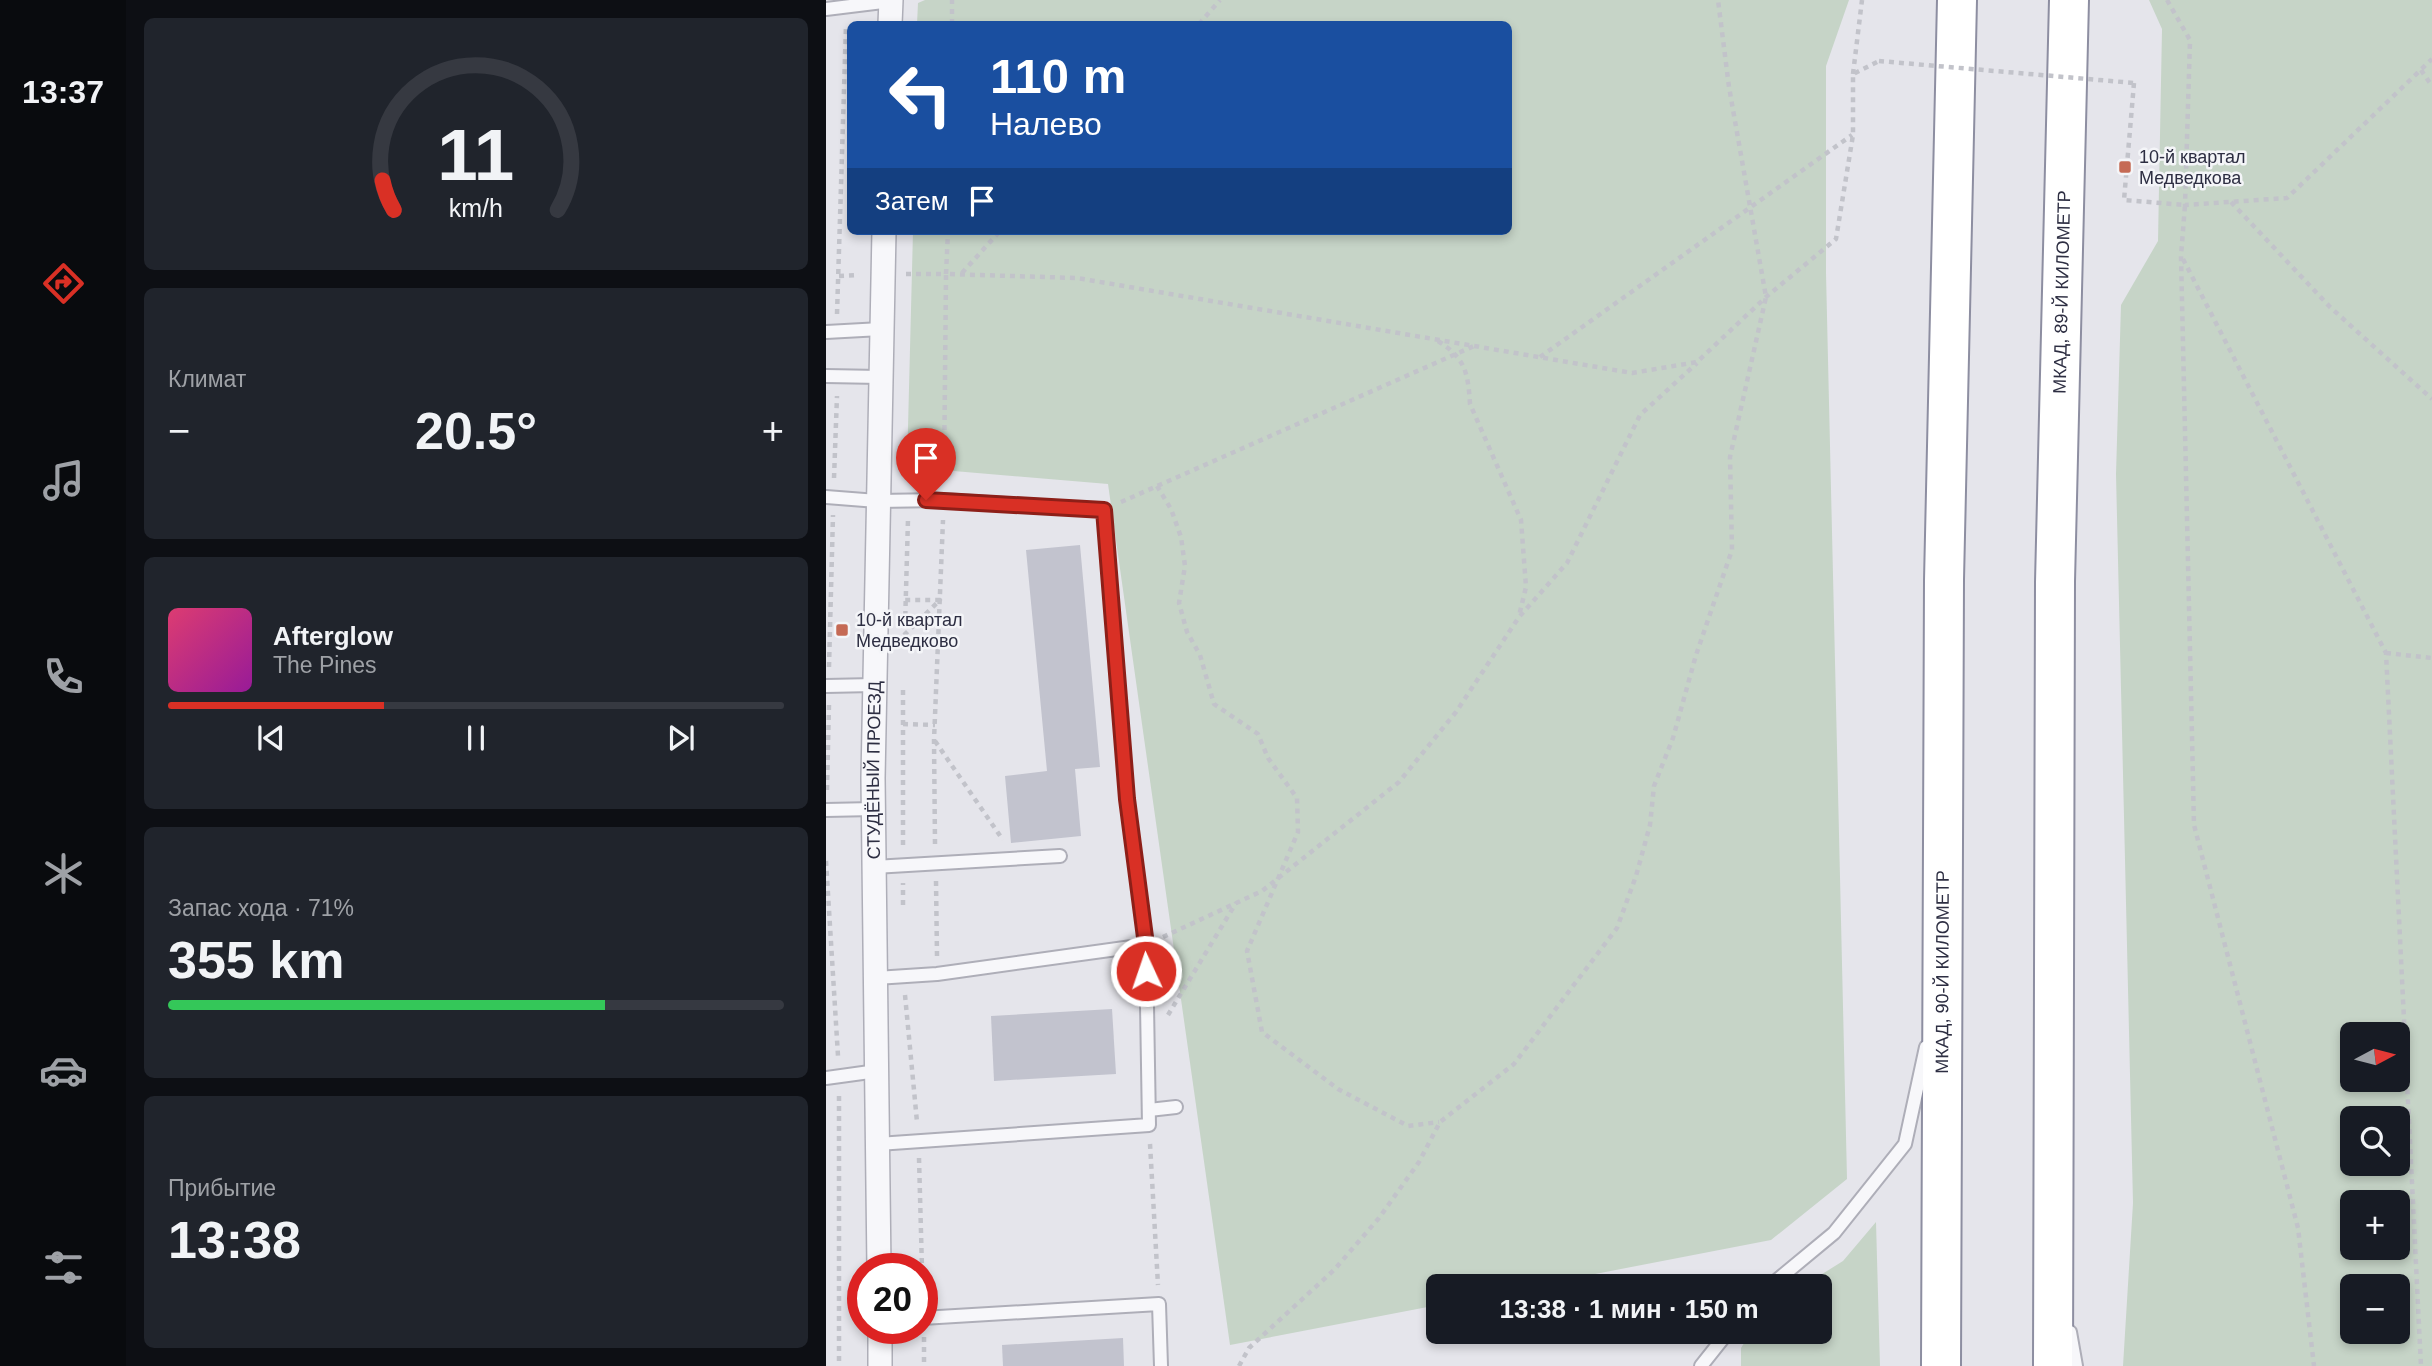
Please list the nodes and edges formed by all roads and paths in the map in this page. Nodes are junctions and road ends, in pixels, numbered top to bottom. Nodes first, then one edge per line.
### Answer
1 (891, 0) edge
2 (952, 0) edge
3 (1220, 0) edge
4 (1718, 0) edge
5 (1862, 0) edge
6 (1957, 0) edge
7 (2069, 0) edge
8 (2167, 0) edge
9 (847, 7) junction
10 (826, 9) edge
11 (890, 21) edge
12 (952, 21) edge
13 (1202, 21) edge
14 (2432, 59) edge
15 (2421, 70) junction
16 (1853, 74) junction
17 (2432, 86) edge
18 (1853, 135) junction
19 (2231, 202) junction
20 (2185, 205) junction
21 (1751, 207) junction
22 (884, 235) edge
23 (948, 235) edge
24 (996, 235) edge
25 (2181, 256) junction
26 (946, 274) junction
27 (961, 274) junction
28 (1766, 297) junction
29 (881, 329) junction
30 (831, 332) edge
31 (1433, 339) junction
32 (1474, 345) junction
33 (1457, 353) junction
34 (1540, 357) junction
35 (1697, 362) junction
36 (832, 376) edge
37 (880, 377) junction
38 (2432, 400) edge
39 (1157, 486) junction
40 (830, 498) edge
41 (943, 500) junction
42 (877, 501) junction
43 (1104, 510) junction
44 (905, 600) dead end
45 (940, 600) junction
46 (1518, 617) junction
47 (904, 635) dead end
48 (2386, 653) junction
49 (2432, 657) edge
50 (874, 685) junction
51 (827, 686) edge
52 (903, 724) dead end
53 (935, 725) junction
54 (934, 740) junction
55 (874, 809) junction
56 (826, 810) edge
57 (1060, 856) dead end
58 (1016, 859) junction
59 (826, 861) edge
60 (935, 864) junction
61 (874, 867) junction
62 (1276, 880) junction
63 (1237, 903) junction
64 (1146, 945) junction
65 (937, 974) junction
66 (876, 978) junction
67 (1941, 979) junction
68 (1148, 1048) junction
69 (877, 1071) junction
70 (832, 1077) edge
71 (1176, 1107) dead end
72 (1149, 1110) junction
73 (1440, 1122) junction
74 (1149, 1125) junction
75 (878, 1144) junction
76 (2052, 1230) junction
77 (879, 1253) edge
78 (1784, 1274) edge
79 (1159, 1304) junction
80 (938, 1317) edge
81 (880, 1344) edge
82 (1718, 1344) edge
83 (839, 1366) edge
84 (880, 1366) edge
85 (1161, 1366) edge
86 (1239, 1366) edge
87 (1701, 1366) edge
88 (1941, 1366) edge
89 (2053, 1366) edge
90 (2076, 1366) edge
91 (2314, 1366) edge
92 (2421, 1366) edge

1 - 9 lane
1 - 11 street
2 - 12 path
3 - 13 path
4 - 21 path
5 - 16 path
6 - 67 highway, МКАД, 90-Й КИЛОМЕТР
7 - 76 highway, МКАД, 89-Й КИЛОМЕТР
8 - 20 path
9 - 10 lane
9 - 30 path
14 - 15 path
15 - 17 path
15 - 19 path
16 - 18 path
16 - 20 path, bridge
18 - 21 path
18 - 28 path
19 - 20 path
19 - 38 path
20 - 25 path
21 - 28 path
21 - 34 path
22 - 29 street, СТУДЁНЫЙ ПРОЕЗД
23 - 26 path
24 - 27 path
25 - 48 path
25 - 91 path
26 - 27 path
26 - 41 path
27 - 31 path
28 - 35 path
28 - 73 path
29 - 30 lane
29 - 37 street, СТУДЁНЫЙ ПРОЕЗД
31 - 32 path
31 - 33 path
32 - 33 path
32 - 34 path
33 - 39 path
33 - 46 path
34 - 35 path
35 - 46 path
36 - 37 lane
36 - 40 path
37 - 42 street, СТУДЁНЫЙ ПРОЕЗД
39 - 43 path
39 - 62 path
40 - 42 lane
40 - 51 path
41 - 42 lane
41 - 43 lane
41 - 45 path
42 - 50 street, СТУДЁНЫЙ ПРОЕЗД
43 - 64 lane
44 - 45 path
45 - 47 path
45 - 53 path
46 - 62 path
48 - 49 path
48 - 92 path
50 - 51 lane
50 - 55 street, СТУДЁНЫЙ ПРОЕЗД
51 - 56 path
52 - 53 path
53 - 54 path
54 - 58 path
54 - 60 path
55 - 56 lane
55 - 61 street, СТУДЁНЫЙ ПРОЕЗД
57 - 58 lane
58 - 60 lane
59 - 70 path
60 - 61 lane
60 - 65 path
61 - 66 street, СТУДЁНЫЙ ПРОЕЗД
62 - 63 path
62 - 73 path
63 - 64 path
63 - 68 path
64 - 65 lane
64 - 68 lane
65 - 66 lane
66 - 69 street, СТУДЁНЫЙ ПРОЕЗД
67 - 78 lane
67 - 88 highway, МКАД, 90-Й КИЛОМЕТР
68 - 72 lane
69 - 70 lane
69 - 75 street, СТУДЁНЫЙ ПРОЕЗД
70 - 83 path
71 - 72 lane
72 - 74 lane
73 - 86 path
74 - 75 lane
74 - 79 path
75 - 77 street, СТУДЁНЫЙ ПРОЕЗД
76 - 89 highway
76 - 90 lane
79 - 80 lane
79 - 85 lane
81 - 84 street
82 - 87 lane

